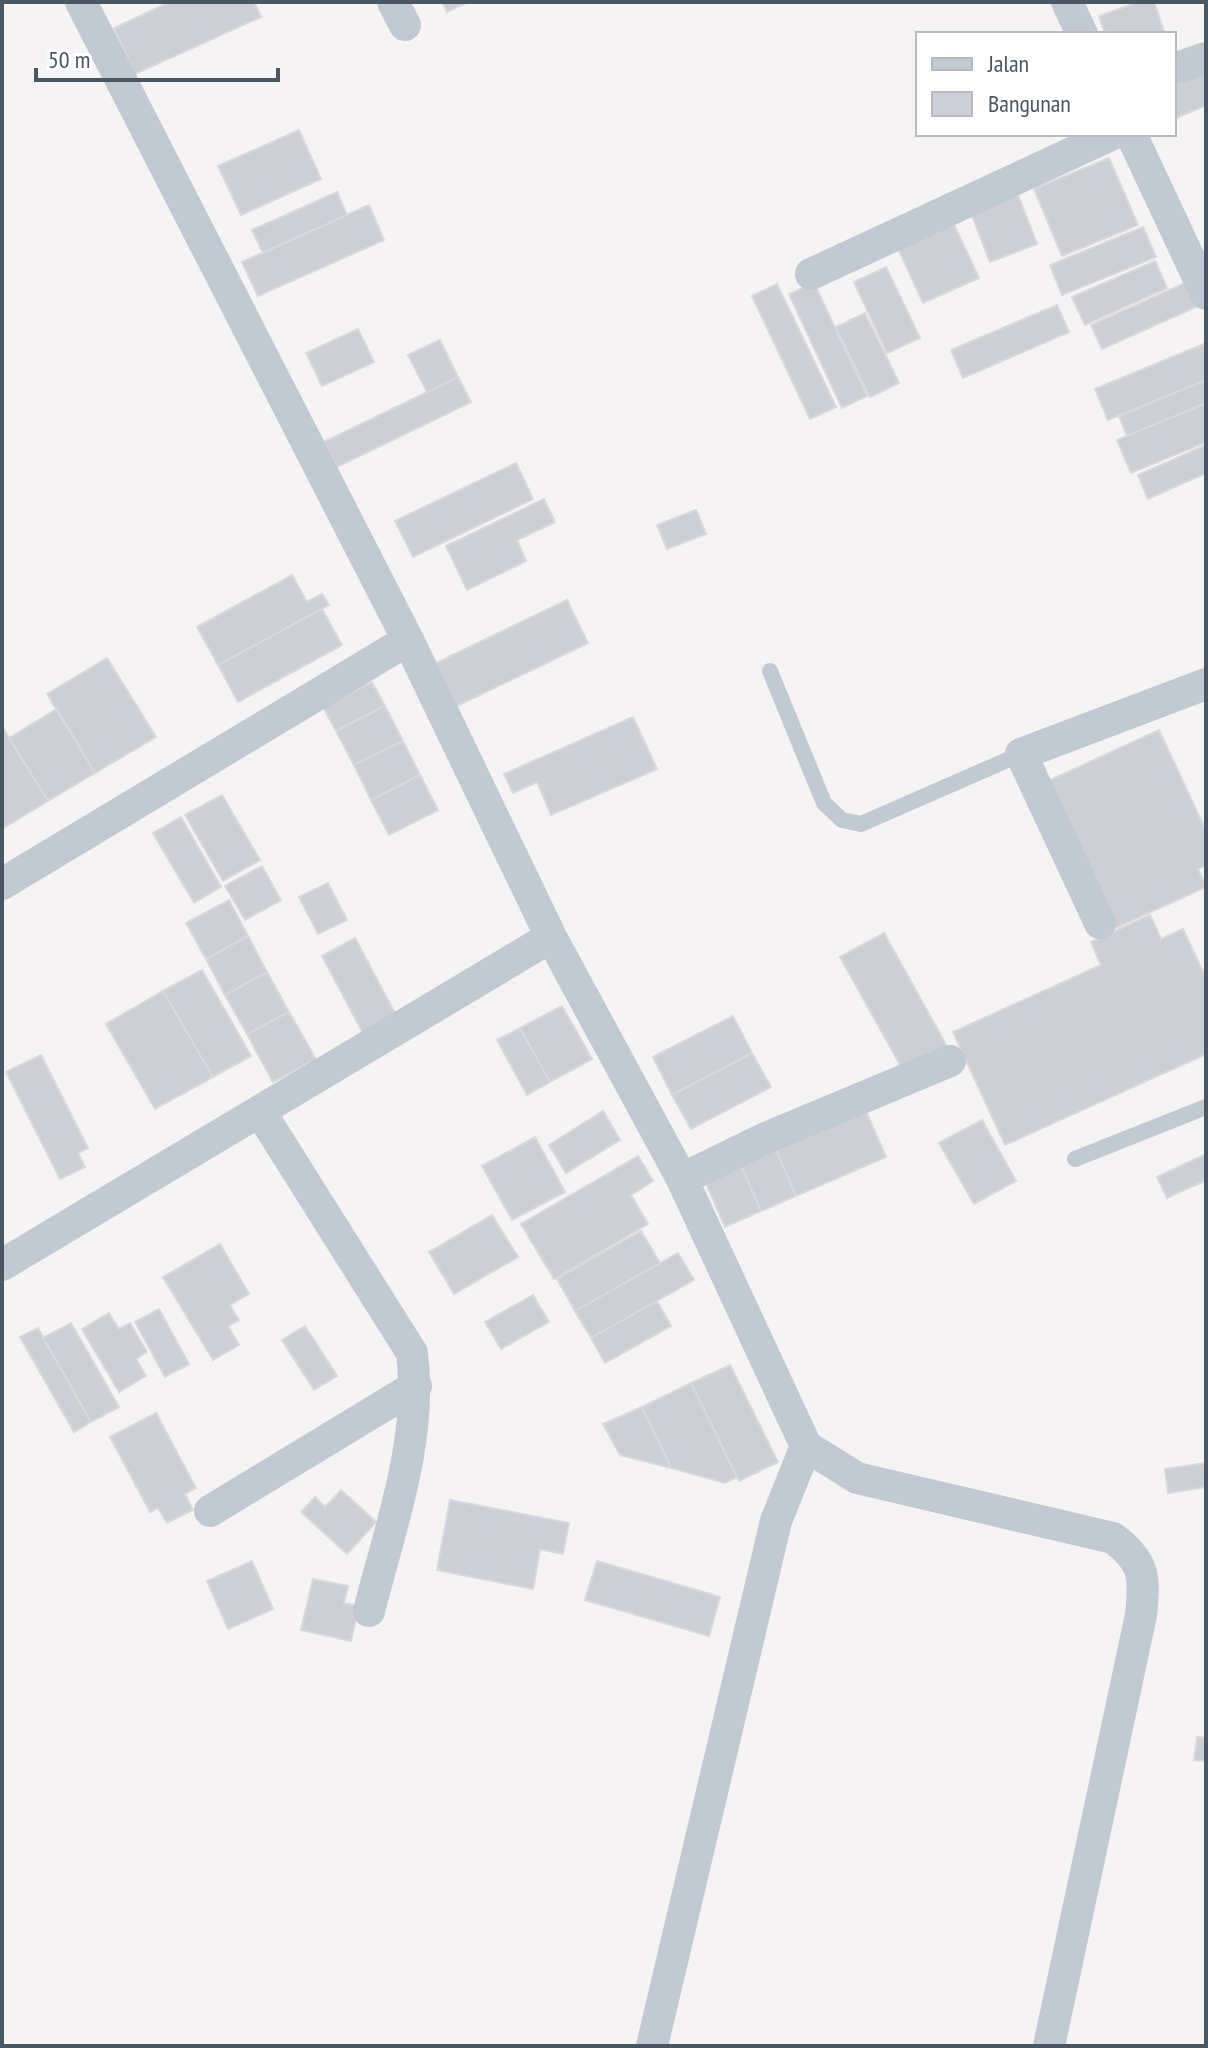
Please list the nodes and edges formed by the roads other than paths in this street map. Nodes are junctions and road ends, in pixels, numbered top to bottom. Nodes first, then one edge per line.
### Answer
1 (81, 2) edge
2 (1067, 2) edge
3 (1081, 32) edge
4 (1206, 58) edge
5 (1176, 68) edge
6 (1109, 136) edge
7 (1132, 136) edge
8 (811, 274) dead end
9 (1206, 294) edge
10 (408, 640) junction
11 (770, 671) dead end
12 (1206, 684) edge
13 (1021, 754) junction
14 (2, 884) edge
15 (1100, 923) dead end
16 (551, 937) junction
17 (950, 1061) dead end
18 (1206, 1107) edge
19 (261, 1113) junction
20 (1075, 1159) dead end
21 (682, 1179) junction
22 (2, 1265) edge
23 (416, 1386) junction
24 (806, 1446) junction
25 (210, 1511) dead end
26 (369, 1611) dead end
27 (652, 2046) edge
28 (1049, 2046) edge

1 - 10 street
2 - 3 street
4 - 5 street
6 - 8 street
7 - 9 street
10 - 14 street
10 - 16 street
11 - 13 lane
12 - 13 street
13 - 15 street
16 - 19 street
16 - 21 street
17 - 21 street
18 - 20 lane
19 - 22 street
19 - 23 street
21 - 24 street
23 - 25 street
23 - 26 street
24 - 27 street
24 - 28 street

